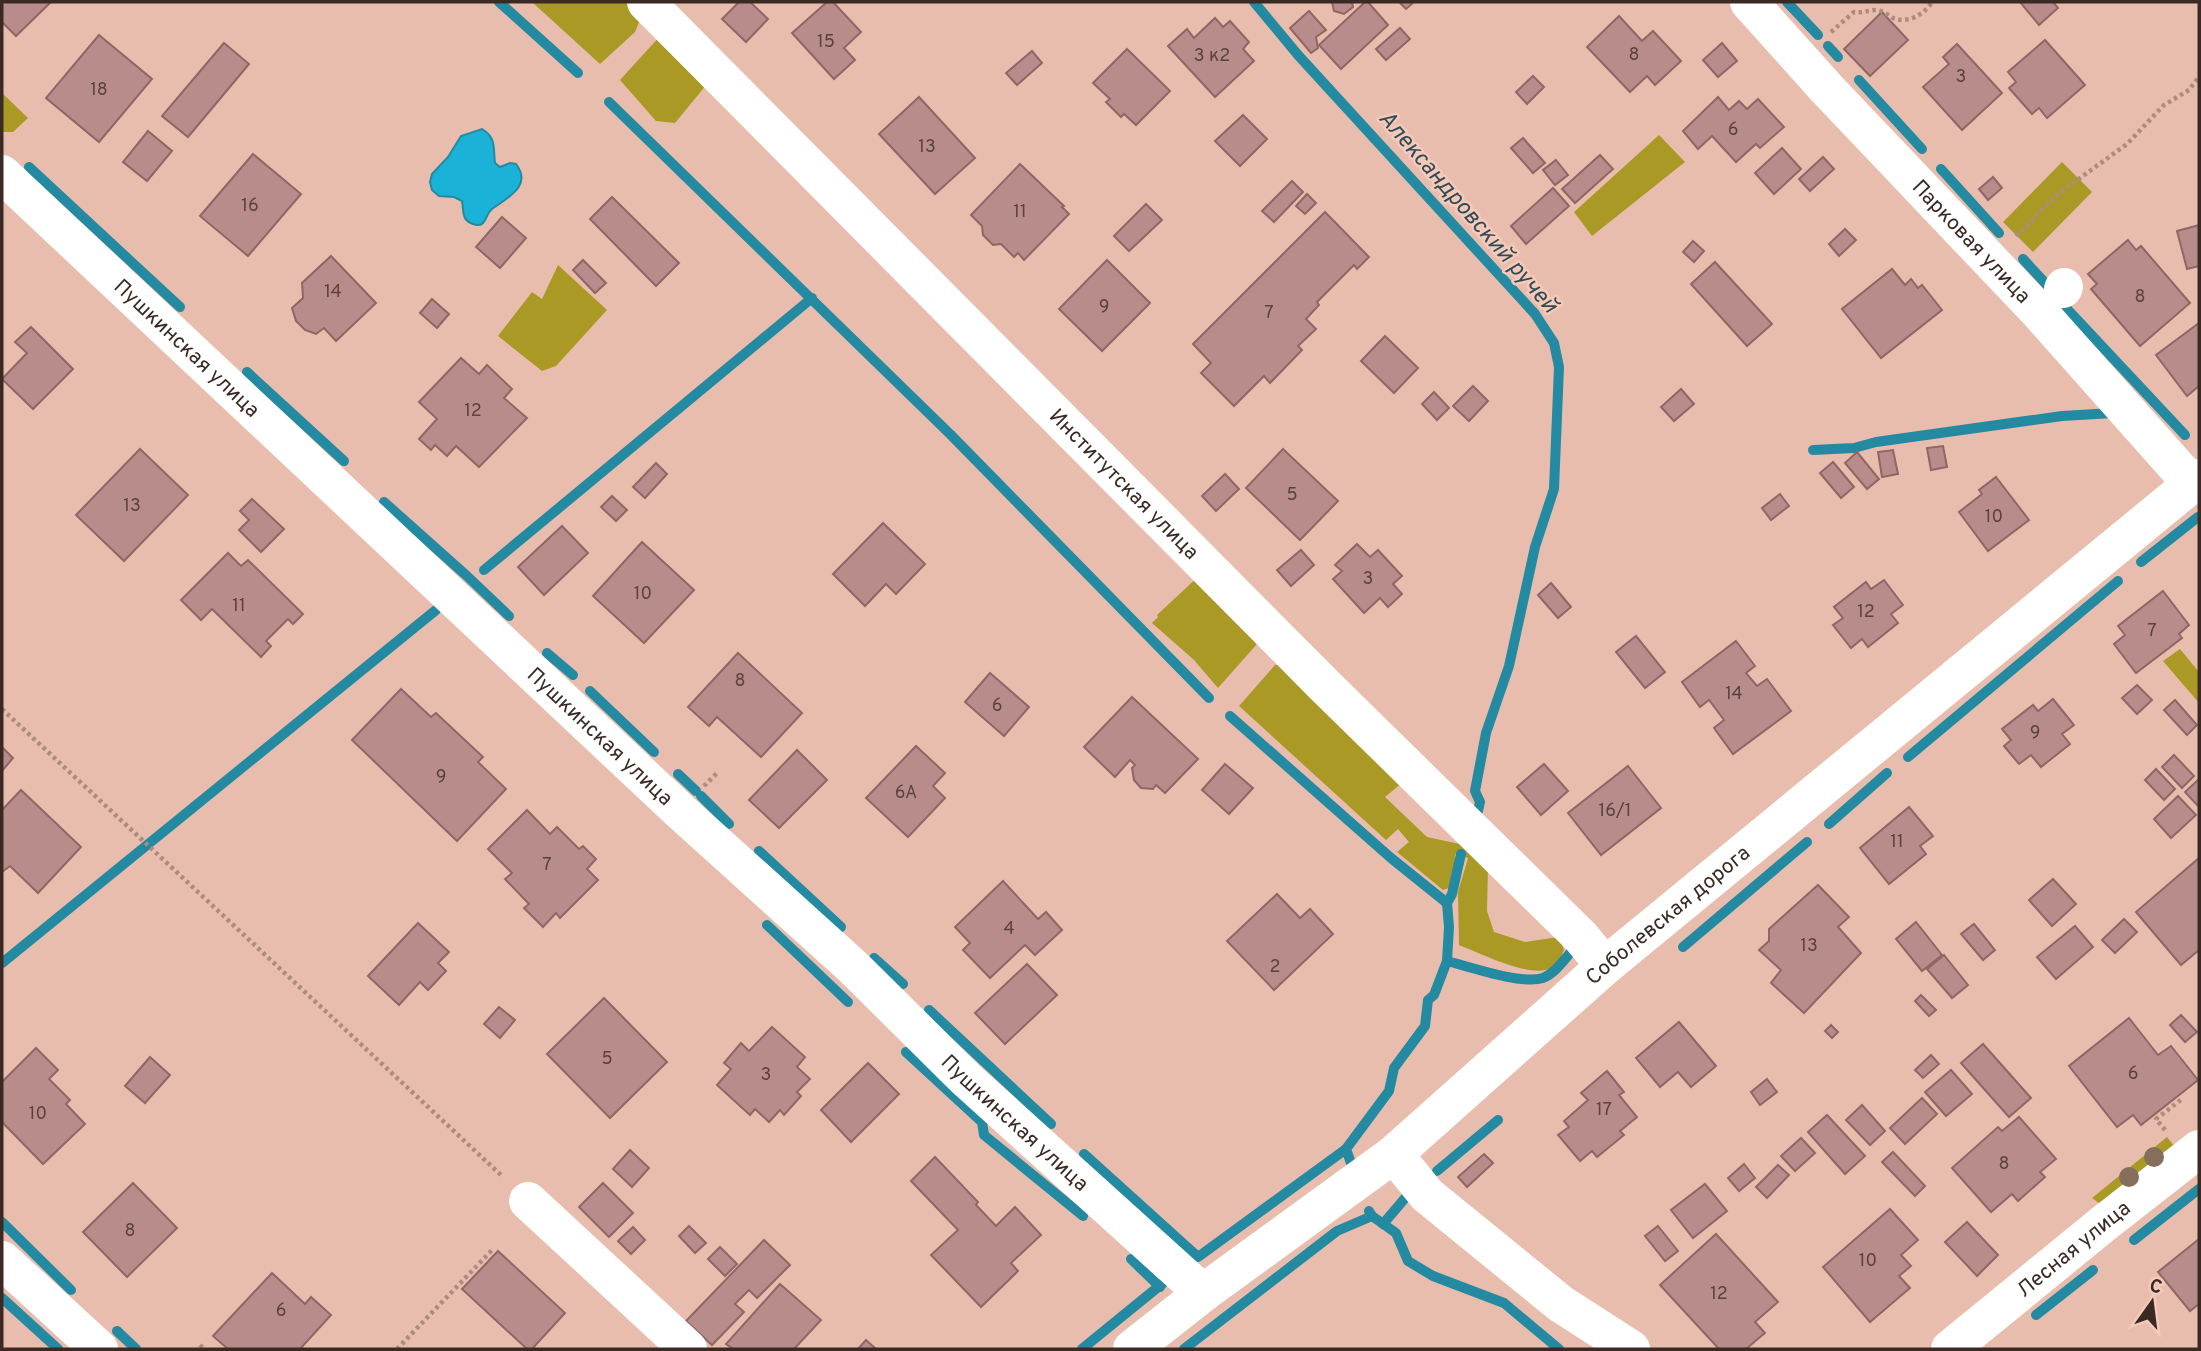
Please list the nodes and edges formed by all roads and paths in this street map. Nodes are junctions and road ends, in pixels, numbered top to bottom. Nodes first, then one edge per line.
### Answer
1 (646, 2) edge
2 (1749, 2) edge
3 (1932, 2) edge
4 (1831, 32) dead end
5 (2199, 77) edge
6 (2, 174) edge
7 (1990, 262) junction
8 (2196, 481) edge
9 (2, 709) edge
10 (718, 772) dead end
11 (708, 782) dead end
12 (1591, 949) junction
13 (2182, 1099) dead end
14 (2184, 1142) edge
15 (1394, 1154) junction
16 (528, 1201) joint
17 (494, 1248) dead end
18 (2, 1260) edge
19 (1203, 1293) junction
20 (99, 1349) edge
21 (397, 1349) edge
22 (688, 1349) edge
23 (1132, 1349) edge
24 (1631, 1349) edge
25 (1950, 1349) edge

1 - 12 street, Институтская улица
2 - 7 street, Парковая улица
3 - 4 path
5 - 7 path
6 - 19 street, Пушкинская улица
7 - 8 street, Парковая улица
8 - 12 street, Соболевская дорога
9 - 16 path
10 - 11 path
12 - 15 street, Соболевская дорога
13 - 14 path
14 - 25 street, Лесная улица
15 - 19 street, Соболевская дорога
15 - 24 street
16 - 22 street
17 - 21 path
18 - 20 street
19 - 23 street, Соболевская дорога

